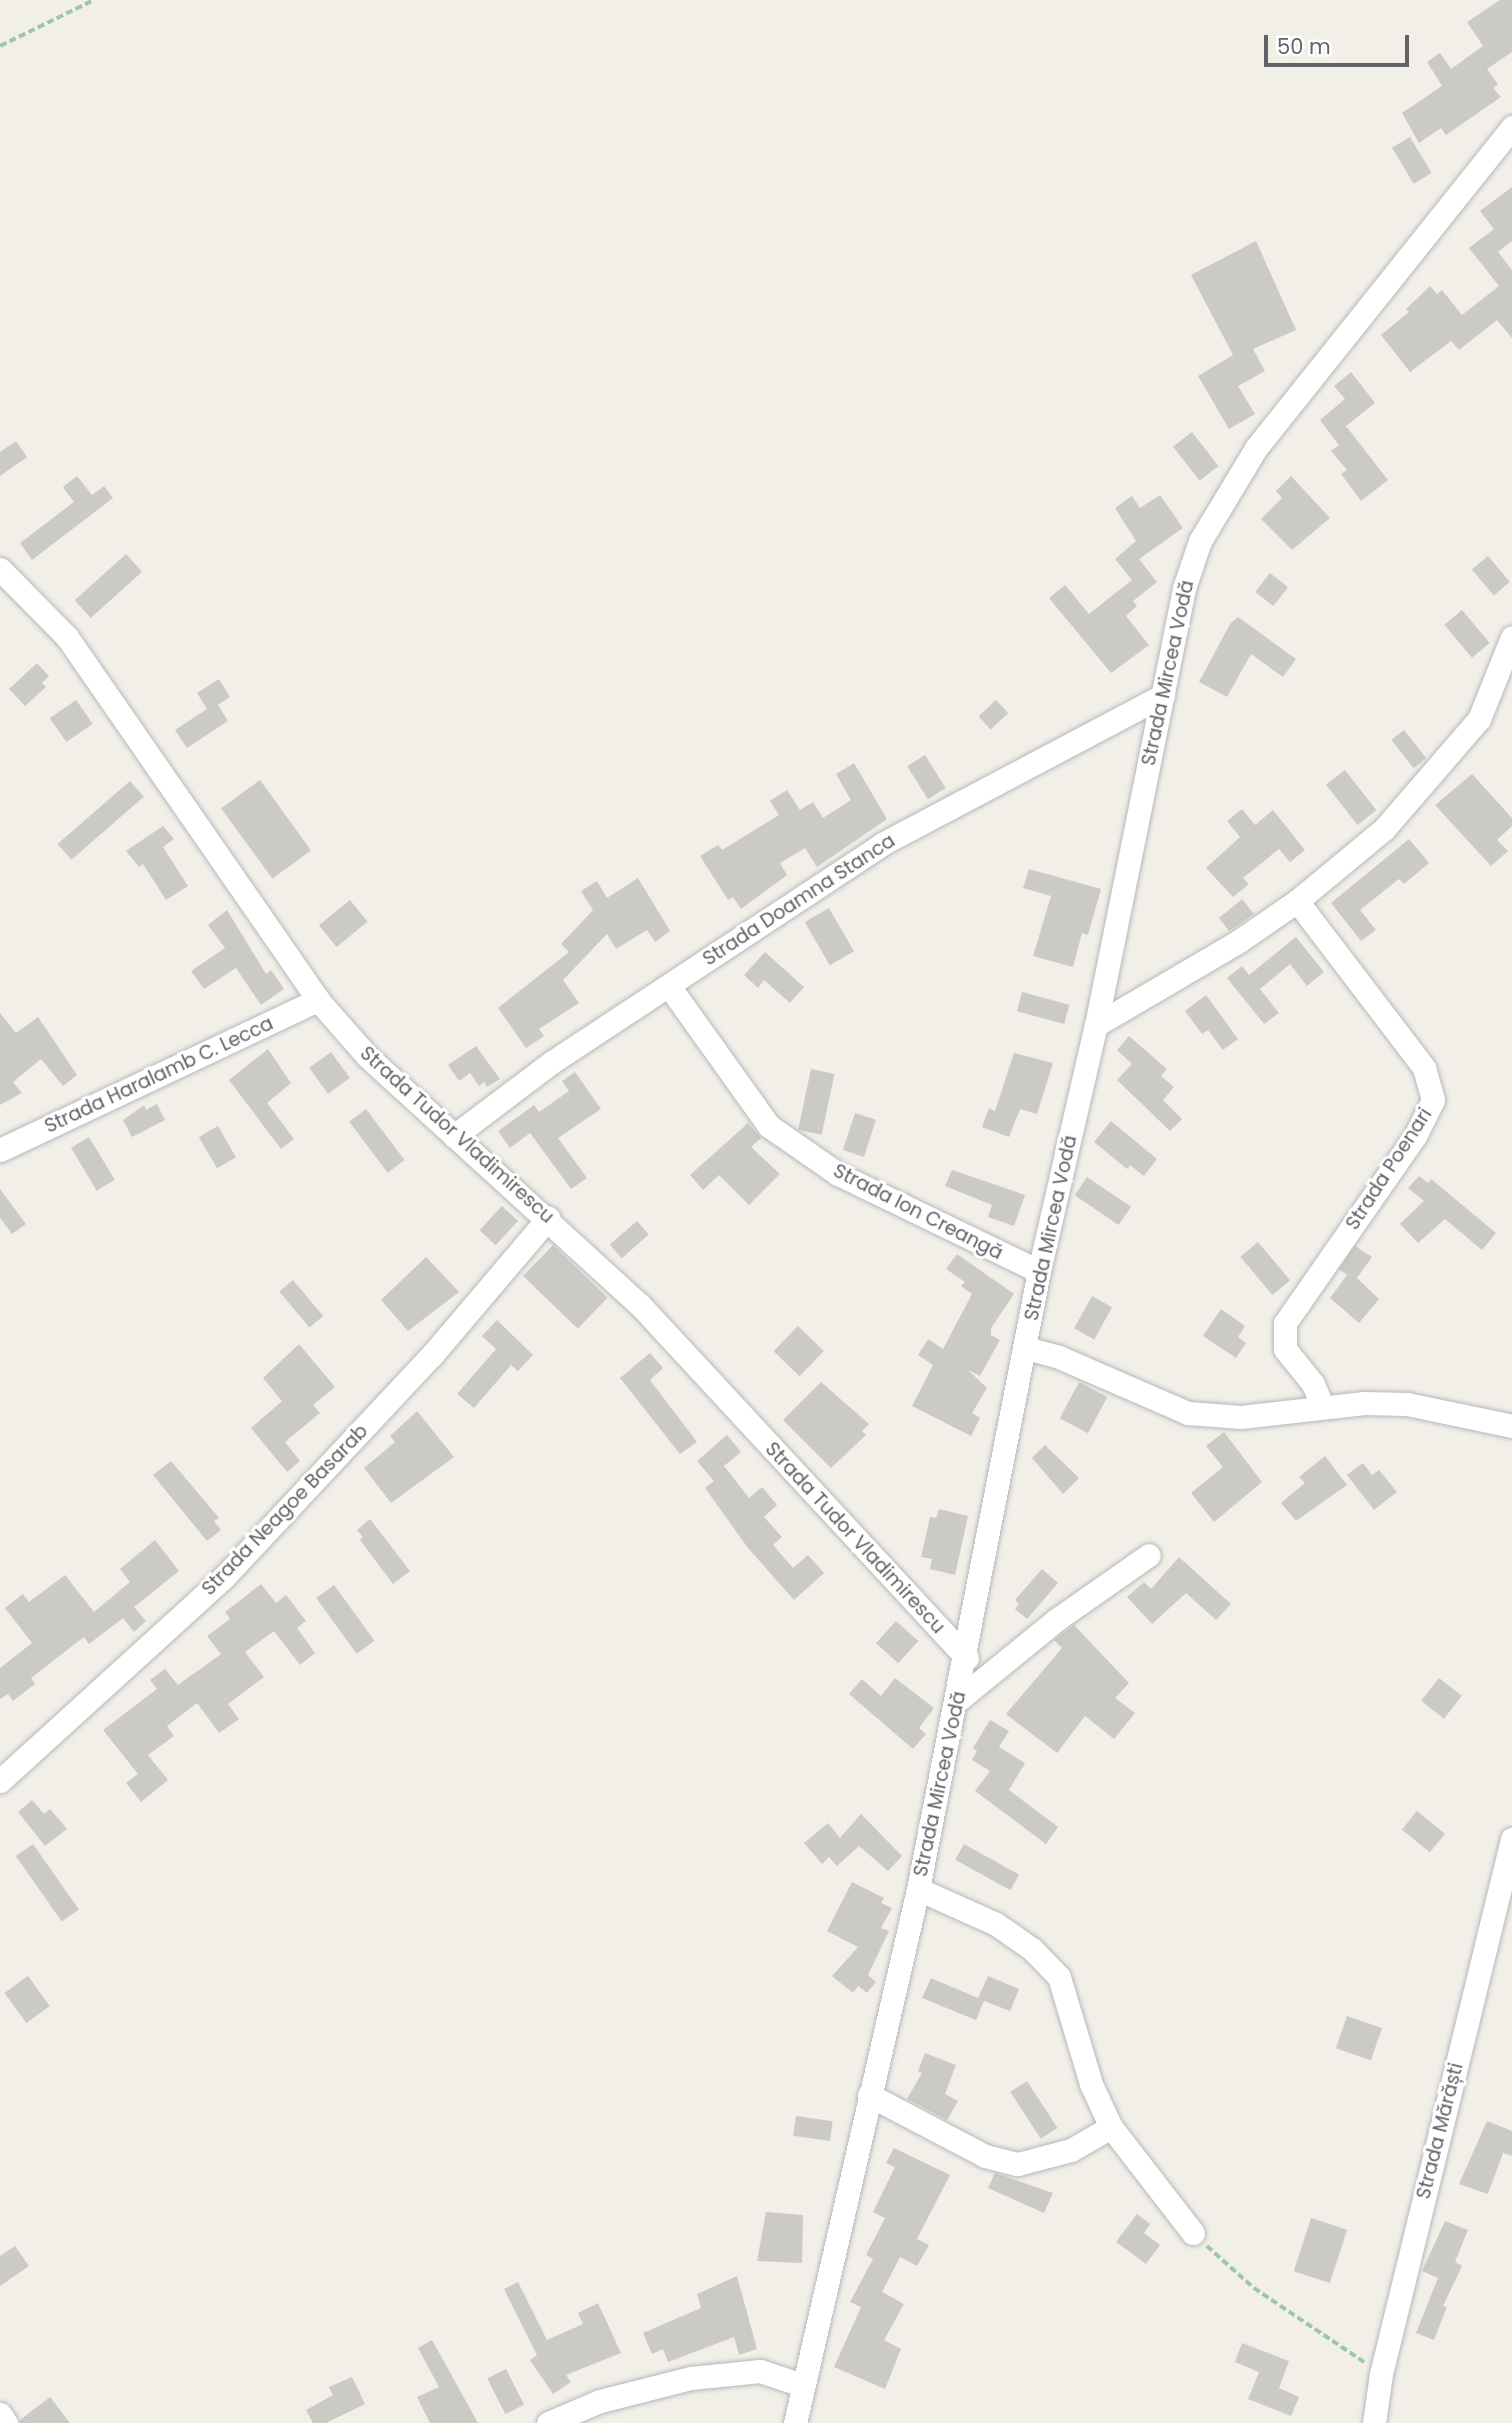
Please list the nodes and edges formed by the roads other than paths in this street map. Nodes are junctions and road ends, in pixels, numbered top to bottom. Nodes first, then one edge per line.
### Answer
1 (1512, 127) edge
2 (0, 569) edge
3 (1512, 637) edge
4 (1163, 695) junction
5 (1297, 901) junction
6 (669, 986) junction
7 (318, 1000) junction
8 (1096, 1025) junction
9 (454, 1136) junction
10 (0, 1150) edge
11 (548, 1218) junction
12 (1039, 1271) junction
13 (1026, 1348) junction
14 (1322, 1406) junction
15 (1512, 1426) edge
16 (1149, 1555) dead end
17 (967, 1658) junction
18 (958, 1700) junction
19 (0, 1781) edge
20 (1512, 1839) edge
21 (918, 1889) junction
22 (869, 2095) junction
23 (1111, 2127) junction
24 (1193, 2233) road end
25 (802, 2385) junction
26 (0, 2414) edge
27 (6, 2423) edge
28 (548, 2423) edge
29 (795, 2423) edge
30 (1374, 2423) edge

1 - 4 street, Strada Mircea Vodă
2 - 7 street, Strada Tudor Vladimirescu
3 - 5 street
4 - 6 street, Strada Doamna Stanca
4 - 8 street, Strada Mircea Vodă
5 - 8 street
5 - 14 street, Strada Poenari
6 - 9 street, Strada Doamna Stanca
6 - 12 street, Strada Ion Creangă
7 - 9 street, Strada Tudor Vladimirescu
7 - 10 street, Strada Haralamb C. Lecca
8 - 12 street, Strada Mircea Vodă
9 - 11 street, Strada Tudor Vladimirescu
11 - 17 street, Strada Tudor Vladimirescu
11 - 19 street, Strada Neagoe Basarab
12 - 13 street, Strada Mircea Vodă
13 - 14 street
13 - 17 street, Strada Mircea Vodă
14 - 15 street
16 - 18 street
17 - 18 street, Strada Mircea Vodă
18 - 21 street, Strada Mircea Vodă
20 - 30 street, Strada Mărăști
21 - 22 street, Strada Mircea Vodă
21 - 23 street
22 - 23 street
22 - 25 street, Strada Mircea Vodă
23 - 24 street
25 - 28 street
25 - 29 street, Strada Mircea Vodă
26 - 27 street

